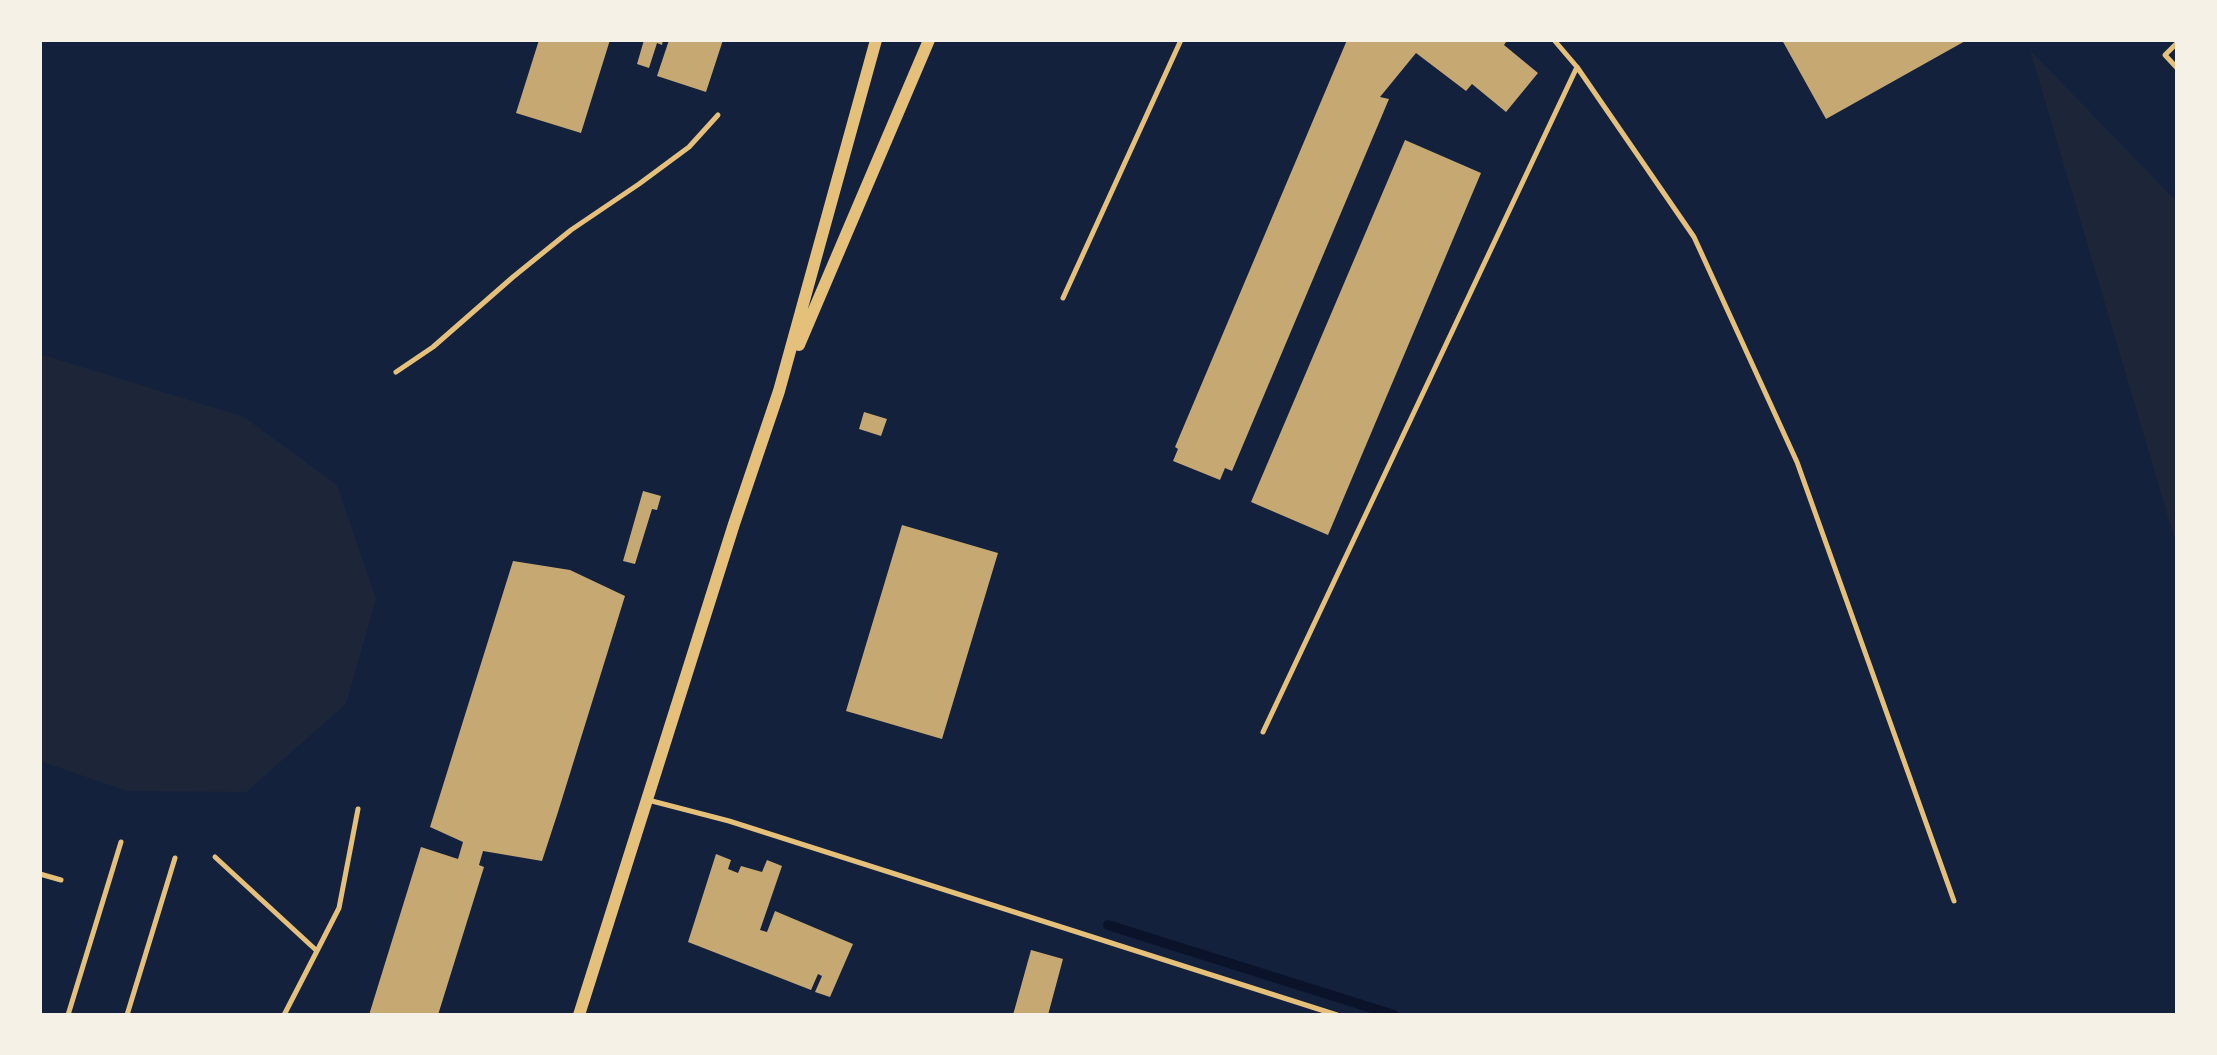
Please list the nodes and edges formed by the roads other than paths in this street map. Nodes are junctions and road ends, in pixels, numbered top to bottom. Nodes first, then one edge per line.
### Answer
1 (876, 40) edge
2 (929, 40) edge
3 (1181, 40) edge
4 (1554, 40) edge
5 (2177, 43) edge
6 (1577, 67) junction
7 (2177, 68) edge
8 (718, 115) dead end
9 (1063, 298) dead end
10 (396, 372) dead end
11 (779, 391) junction
12 (1263, 732) dead end
13 (647, 799) junction
14 (358, 809) dead end
15 (121, 842) dead end
16 (175, 858) dead end
17 (215, 858) dead end
18 (40, 874) edge
19 (61, 880) dead end
20 (1954, 901) dead end
21 (317, 951) junction
22 (68, 1015) edge
23 (127, 1015) edge
24 (284, 1015) edge
25 (579, 1015) edge
26 (1337, 1015) edge

1 - 11 street
2 - 11 street
3 - 9 lane
4 - 6 lane
5 - 7 lane
6 - 12 lane
6 - 20 lane
8 - 10 lane
11 - 13 street
13 - 25 street
13 - 26 lane
14 - 21 lane
15 - 22 lane
16 - 23 lane
17 - 21 lane
18 - 19 lane
21 - 24 lane

